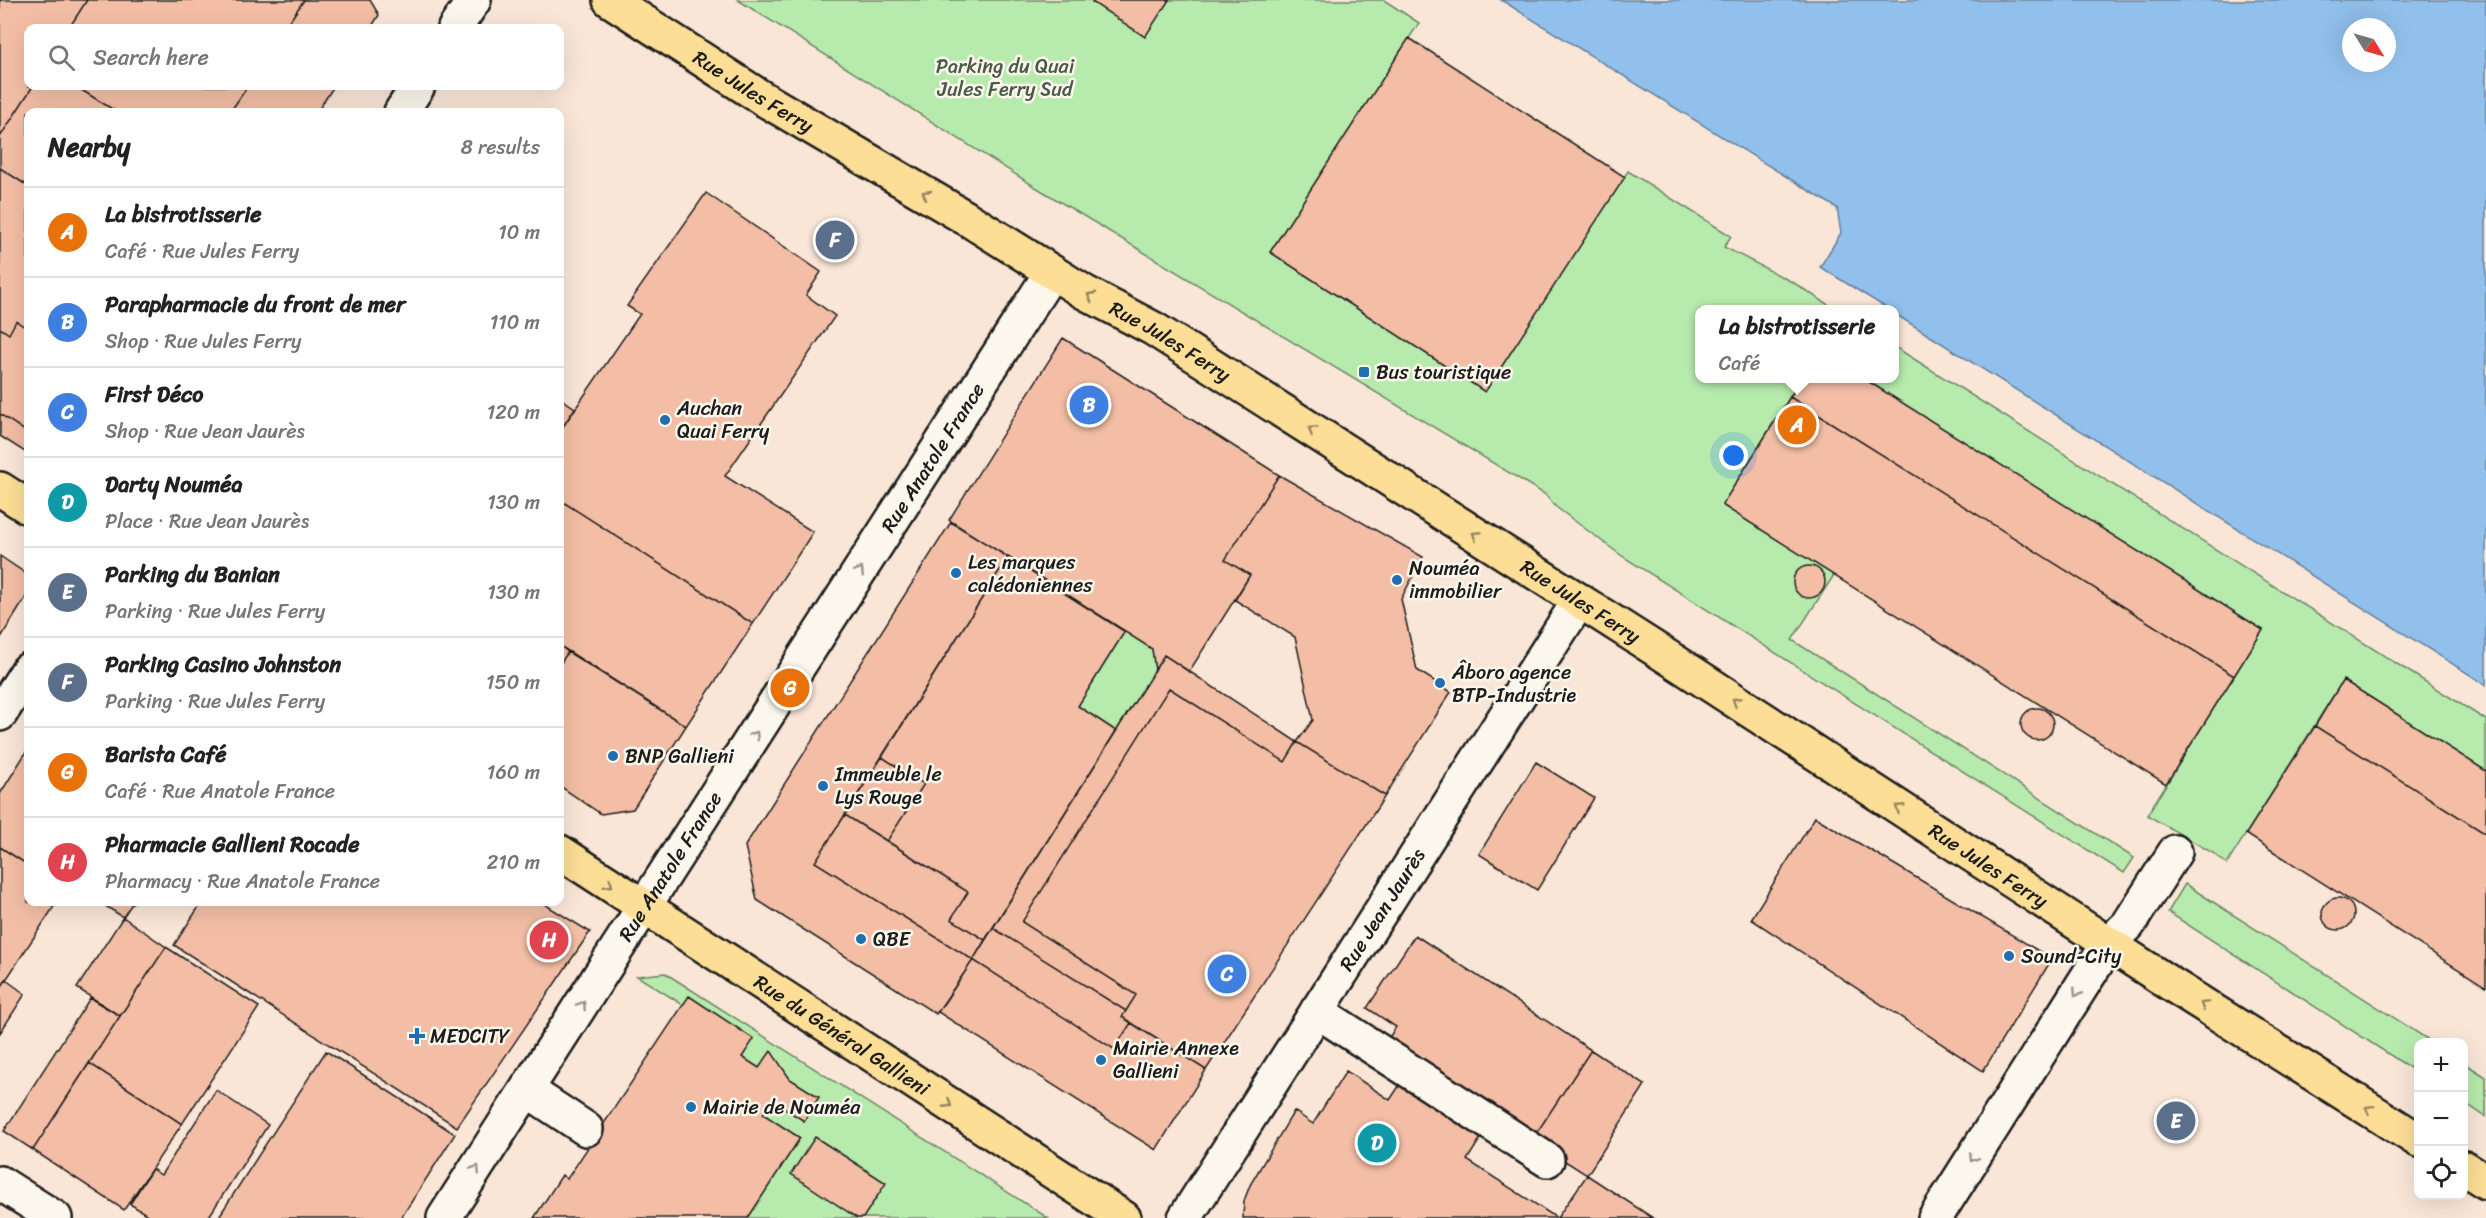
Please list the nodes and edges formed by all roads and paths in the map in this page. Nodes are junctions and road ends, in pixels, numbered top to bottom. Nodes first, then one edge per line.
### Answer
1 (474, 0) edge
2 (610, 0) edge
3 (459, 24) edge
4 (415, 90) edge
5 (404, 108) edge
6 (1051, 273) junction
7 (0, 489) edge
8 (24, 504) edge
9 (1578, 601) junction
10 (24, 676) edge
11 (0, 714) edge
12 (2175, 852) dead end
13 (564, 855) edge
14 (644, 907) junction
15 (2109, 944) junction
16 (1317, 1011) junction
17 (527, 1090) junction
18 (586, 1130) dead end
19 (2414, 1137) edge
20 (1547, 1160) dead end
21 (2468, 1171) edge
22 (2486, 1182) edge
23 (0, 1183) edge
24 (55, 1218) edge
25 (444, 1218) edge
26 (1124, 1218) edge
27 (1185, 1218) edge
28 (1935, 1218) edge

1 - 3 street
6 -> 2 main road, Rue Jules Ferry
4 - 5 street
9 -> 6 main road, Rue Jules Ferry
14 -> 6 street, Rue Anatole France
7 - 8 main road
15 -> 9 main road, Rue Jules Ferry
9 - 16 street, Rue Jean Jaurès
10 - 11 street
12 - 15 street
13 -> 14 main road, Rue du Général Gallieni
17 -> 14 street, Rue Anatole France
14 -> 26 main road, Rue du Général Gallieni
19 -> 15 main road, Rue Jules Ferry
15 -> 28 street
16 - 20 street
16 - 27 street, Rue Jean Jaurès
17 - 18 street
25 -> 17 street, Rue Anatole France
21 - 22 main road
23 - 24 street

